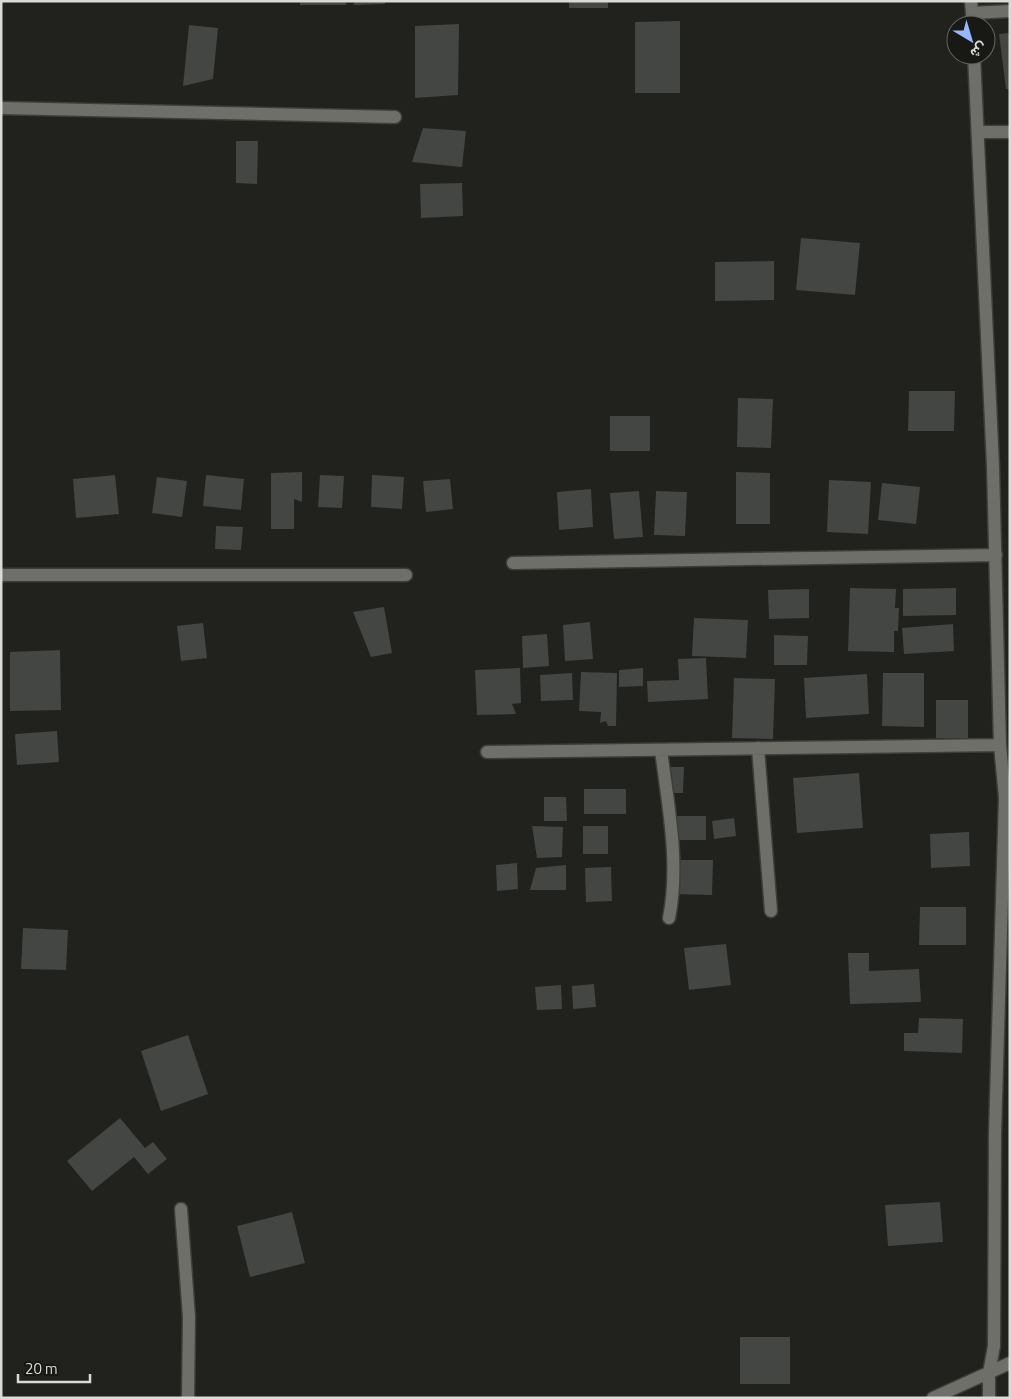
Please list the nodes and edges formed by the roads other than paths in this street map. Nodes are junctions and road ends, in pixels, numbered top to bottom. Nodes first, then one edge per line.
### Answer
1 (1010, 11) edge
2 (972, 13) edge
3 (975, 65) edge
4 (1, 108) edge
5 (395, 118) dead end
6 (979, 132) junction
7 (1010, 132) edge
8 (996, 555) junction
9 (513, 563) dead end
10 (997, 574) junction
11 (1010, 574) edge
12 (1, 575) edge
13 (406, 575) dead end
14 (1000, 745) junction
15 (758, 748) junction
16 (661, 750) junction
17 (487, 752) dead end
18 (1007, 798) edge
19 (771, 911) dead end
20 (669, 918) dead end
21 (181, 1208) dead end
22 (1010, 1364) edge
23 (990, 1373) junction
24 (188, 1398) edge
25 (933, 1398) edge
26 (989, 1398) edge

1 - 2 street
3 - 6 street
4 - 5 street
6 - 7 street
6 - 8 street
8 - 9 street
8 - 10 street
10 - 11 street
10 - 14 street
12 - 13 street
14 - 15 street
14 - 18 street
15 - 16 street
15 - 19 street
16 - 17 street
16 - 20 street
18 - 23 street
21 - 24 street
22 - 23 street
23 - 25 street
23 - 26 street

